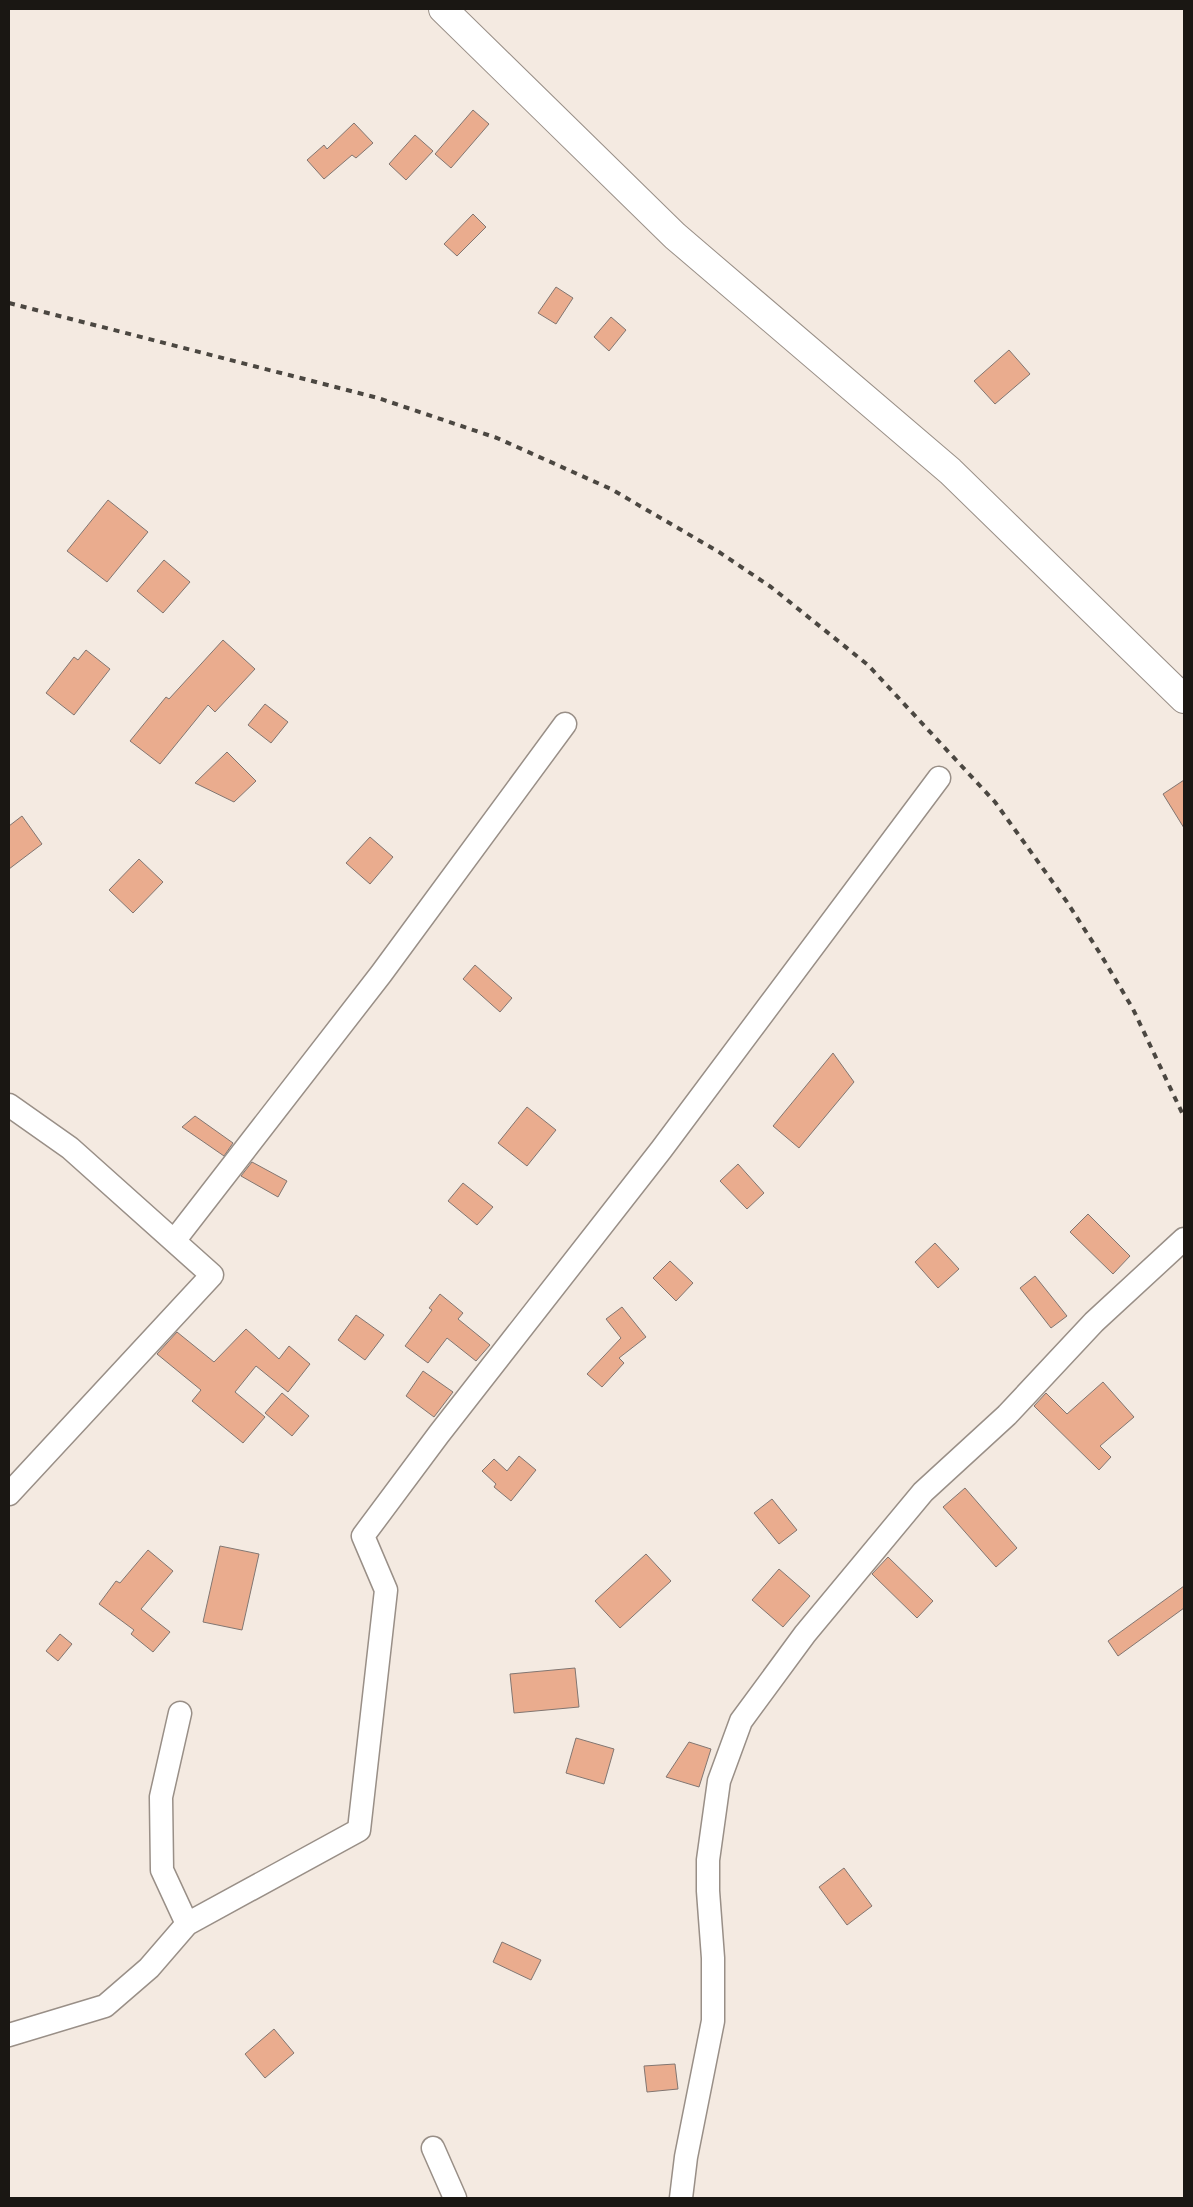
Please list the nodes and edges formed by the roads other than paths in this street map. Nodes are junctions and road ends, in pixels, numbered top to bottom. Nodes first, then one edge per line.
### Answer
1 (443, 9) edge
2 (1184, 699) edge
3 (565, 724) dead end
4 (939, 778) dead end
5 (9, 1105) edge
6 (1184, 1239) edge
7 (174, 1242) junction
8 (9, 1494) edge
9 (180, 1713) dead end
10 (187, 1924) junction
11 (9, 2035) edge
12 (433, 2148) dead end
13 (455, 2198) edge
14 (682, 2198) edge

1 - 2 main road
3 - 7 street
4 - 10 street
5 - 7 street
6 - 14 street
7 - 8 street
9 - 10 street
10 - 11 street
12 - 13 street

